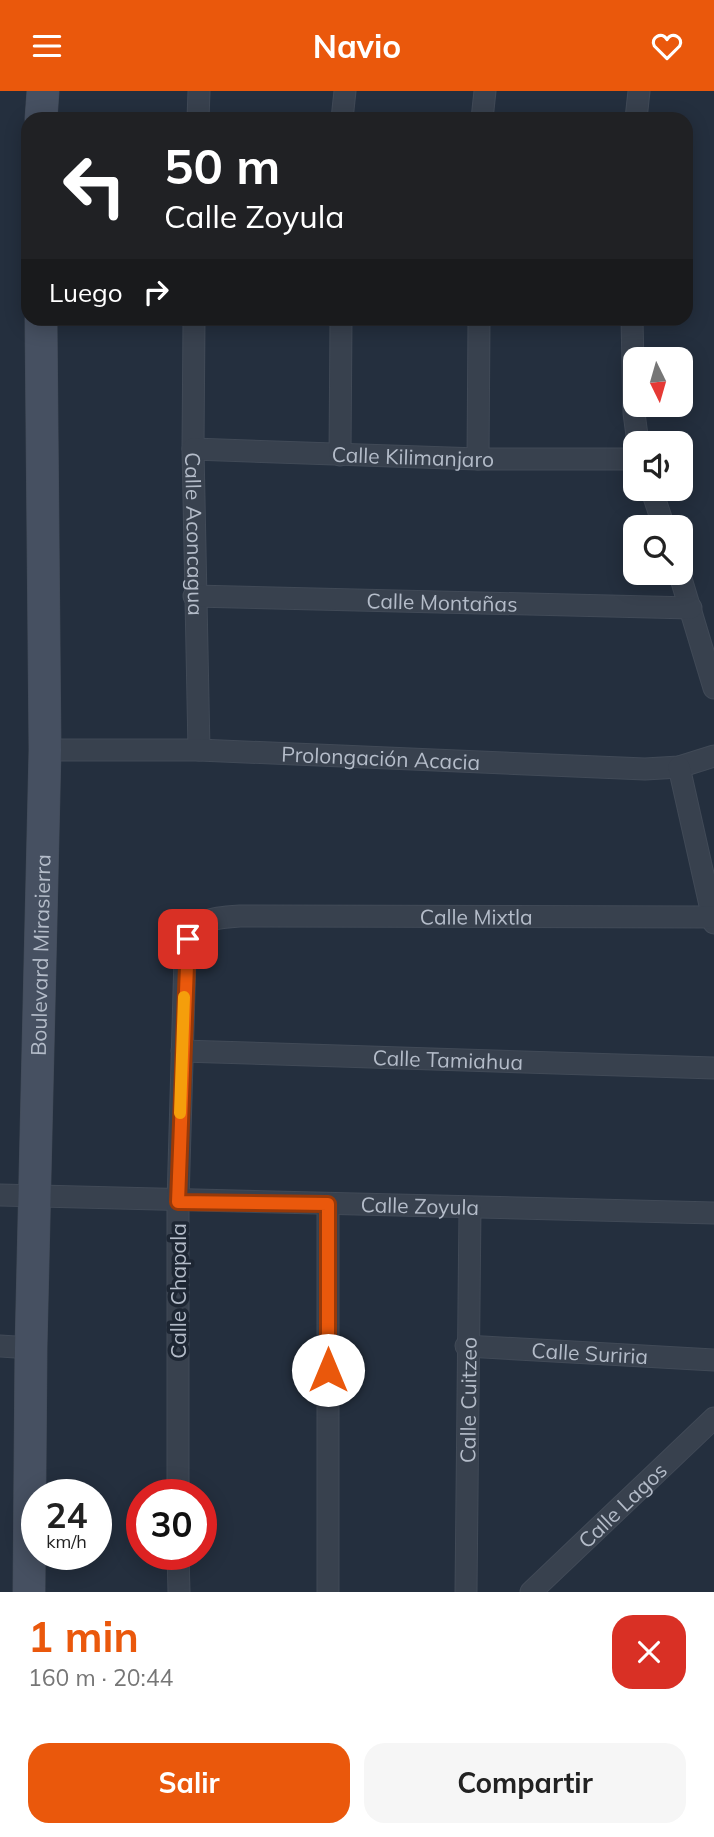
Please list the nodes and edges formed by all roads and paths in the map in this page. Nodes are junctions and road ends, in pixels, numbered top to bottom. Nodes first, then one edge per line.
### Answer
1 (43, 91) edge
2 (200, 91) edge
3 (345, 91) edge
4 (485, 91) edge
5 (639, 91) edge
6 (42, 112) edge
7 (198, 112) edge
8 (343, 112) edge
9 (483, 112) edge
10 (637, 112) edge
11 (41, 326) edge
12 (194, 326) edge
13 (341, 326) edge
14 (479, 326) edge
15 (632, 326) edge
16 (637, 431) edge
17 (192, 449) junction
18 (340, 455) junction
19 (478, 459) junction
20 (623, 459) edge
21 (683, 585) edge
22 (194, 596) junction
23 (691, 608) junction
24 (714, 688) edge
25 (44, 750) junction
26 (199, 750) junction
27 (714, 756) edge
28 (679, 767) junction
29 (240, 916) joint
30 (714, 919) edge
31 (182, 1051) junction
32 (714, 1068) edge
33 (0, 1195) edge
34 (35, 1197) junction
35 (178, 1202) junction
36 (328, 1204) junction
37 (470, 1208) junction
38 (714, 1213) edge
39 (467, 1346) junction
40 (15, 1347) edge
41 (714, 1360) edge
42 (714, 1418) edge
43 (178, 1479) edge
44 (178, 1570) edge
45 (29, 1592) edge
46 (178, 1592) edge
47 (328, 1592) edge
48 (466, 1592) edge
49 (531, 1592) edge

1 - 6 main road
2 - 7 street
3 - 8 street
4 - 9 street
5 - 10 street
11 - 25 main road, Boulevard Mirasierra
12 - 17 street, Calle Aconcagua
13 - 18 street
14 - 19 street
15 - 16 street
17 - 18 street, Calle Kilimanjaro
17 - 22 street, Calle Aconcagua
18 - 19 street, Calle Kilimanjaro
19 - 20 street, Calle Kilimanjaro
21 - 23 street
22 - 23 street, Calle Montañas
22 - 26 street, Calle Aconcagua
23 - 24 street
25 - 26 street, Prolongación Acacia
25 - 34 main road, Boulevard Mirasierra
26 - 28 street, Prolongación Acacia
27 - 28 street, Prolongación Acacia
28 - 30 street
29 - 30 street, Calle Mixtla
29 - 31 street, Calle Chapala
31 - 32 street, Calle Tamiahua
31 - 35 street, Calle Chapala
33 - 34 street, Calle Zoyula
34 - 35 street, Calle Zoyula
34 - 40 main road, Boulevard Mirasierra
35 - 36 street, Calle Zoyula
35 - 43 street, Calle Chapala
36 - 37 street, Calle Zoyula
36 - 47 street
37 - 38 street, Calle Zoyula
37 - 39 street, Calle Cuitzeo
39 - 41 street, Calle Suriria
39 - 48 street, Calle Cuitzeo
40 - 45 main road, Boulevard Mirasierra
42 - 49 street, Calle Lagos
44 - 46 street

